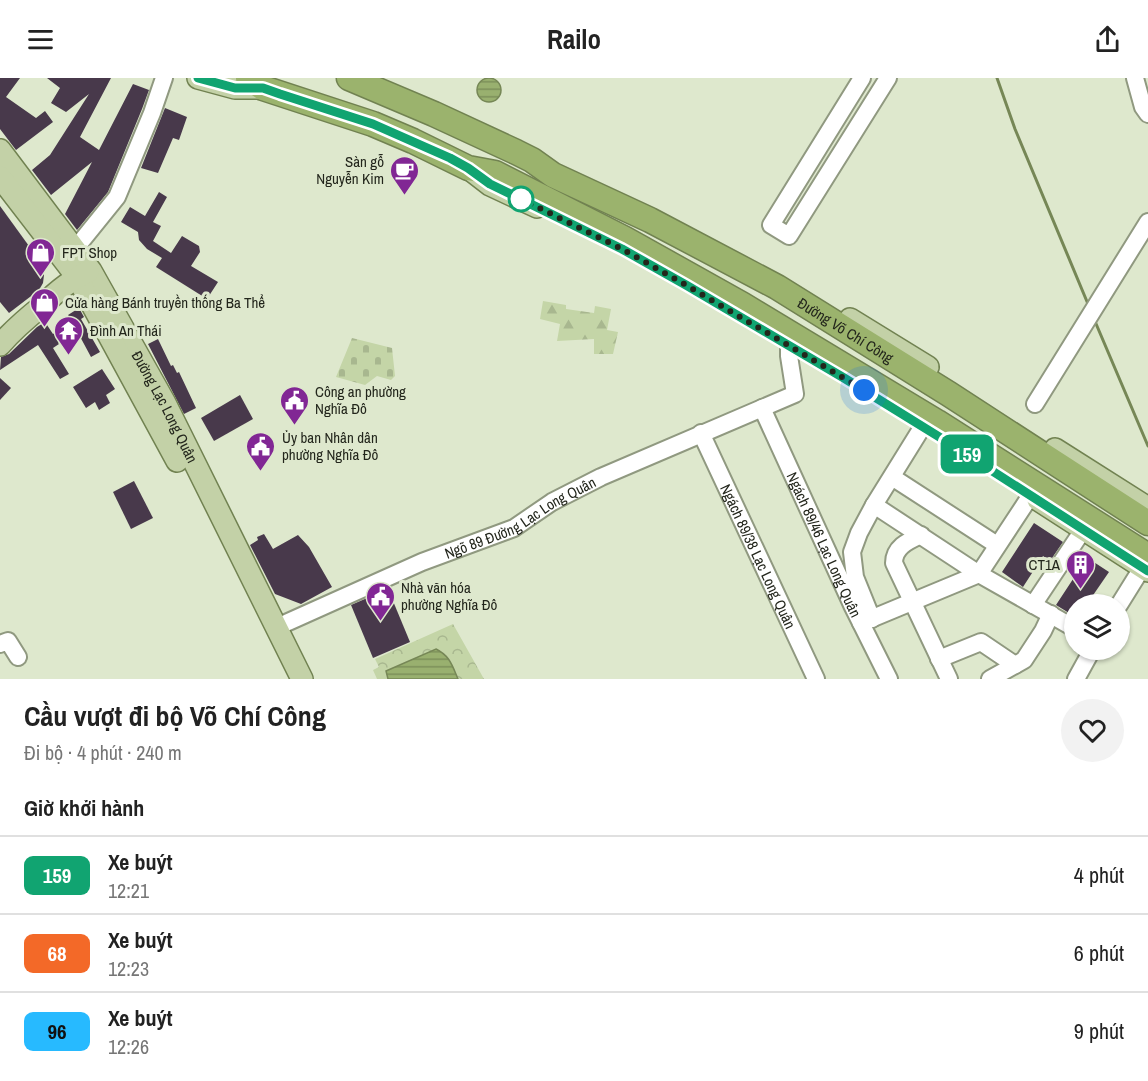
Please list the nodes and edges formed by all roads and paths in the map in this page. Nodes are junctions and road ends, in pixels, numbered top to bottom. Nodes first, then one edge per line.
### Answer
1 (164, 78) edge
2 (198, 78) edge
3 (349, 78) edge
4 (862, 78) edge
5 (888, 78) edge
6 (1136, 78) edge
7 (264, 87) edge
8 (1148, 114) edge
9 (0, 150) edge
10 (532, 160) junction
11 (468, 168) junction
12 (0, 177) edge
13 (1148, 222) edge
14 (75, 249) junction
15 (84, 274) junction
16 (0, 345) edge
17 (789, 346) junction
18 (1035, 404) dead end
19 (762, 408) junction
20 (923, 426) junction
21 (701, 433) junction
22 (892, 477) junction
23 (1031, 495) junction
24 (874, 505) junction
25 (1148, 508) edge
26 (1148, 523) edge
27 (1083, 530) junction
28 (921, 535) junction
29 (998, 545) junction
30 (1146, 565) edge
31 (242, 571) junction
32 (979, 574) junction
33 (1126, 594) edge
34 (912, 603) junction
35 (1033, 605) junction
36 (1050, 614) junction
37 (866, 621) junction
38 (1064, 622) edge
39 (277, 627) junction
40 (0, 644) edge
41 (18, 657) dead end
42 (939, 659) junction
43 (1086, 660) edge
44 (1015, 665) junction
45 (293, 675) edge
46 (816, 679) edge
47 (889, 679) edge
48 (949, 679) edge
49 (990, 679) edge
50 (1076, 679) edge

1 - 14 street
2 - 7 main road, Đường Võ Chí Công
3 - 10 highway, Đường Võ Chí Công
4 - 5 street
6 - 8 street
7 - 11 highway, Đường Võ Chí Công
9 - 14 main road, Đường Lạc Long Quân
10 - 25 main road, Đường Võ Chí Công
10 - 26 highway, Đường Võ Chí Công
11 - 17 main road, Đường Võ Chí Công
11 - 30 highway, Đường Võ Chí Công
12 - 15 main road, Đường Lạc Long Quân
13 - 18 street
14 - 15 main road, Đường Lạc Long Quân
15 - 16 main road
15 - 31 main road, Đường Lạc Long Quân
17 - 19 street, Ngõ 89 Đường Lạc Long Quân
17 - 20 main road, Đường Võ Chí Công
19 - 21 street, Ngõ 89 Đường Lạc Long Quân
19 - 37 street, Ngách 89/46 Lạc Long Quân
20 - 22 street
20 - 23 main road, Đường Võ Chí Công
21 - 39 street, Ngõ 89 Đường Lạc Long Quân
21 - 46 street, Ngách 89/38 Lạc Long Quân
22 - 24 street
22 - 29 street
23 - 27 main road, Đường Võ Chí Công
23 - 29 street
24 - 28 street
24 - 37 street
27 - 30 main road, Đường Võ Chí Công
27 - 35 street
28 - 32 street
28 - 34 street
29 - 32 street
30 - 33 street
31 - 39 main road, Đường Lạc Long Quân
31 - 45 main road, Đường Lạc Long Quân
32 - 34 street
32 - 35 street
34 - 37 street
34 - 42 street
35 - 36 street
36 - 38 street
36 - 44 street
37 - 47 street, Ngách 89/46 Lạc Long Quân
39 - 45 main road, Đường Lạc Long Quân
40 - 41 street
42 - 44 street
42 - 48 street
43 - 50 street
44 - 49 street

